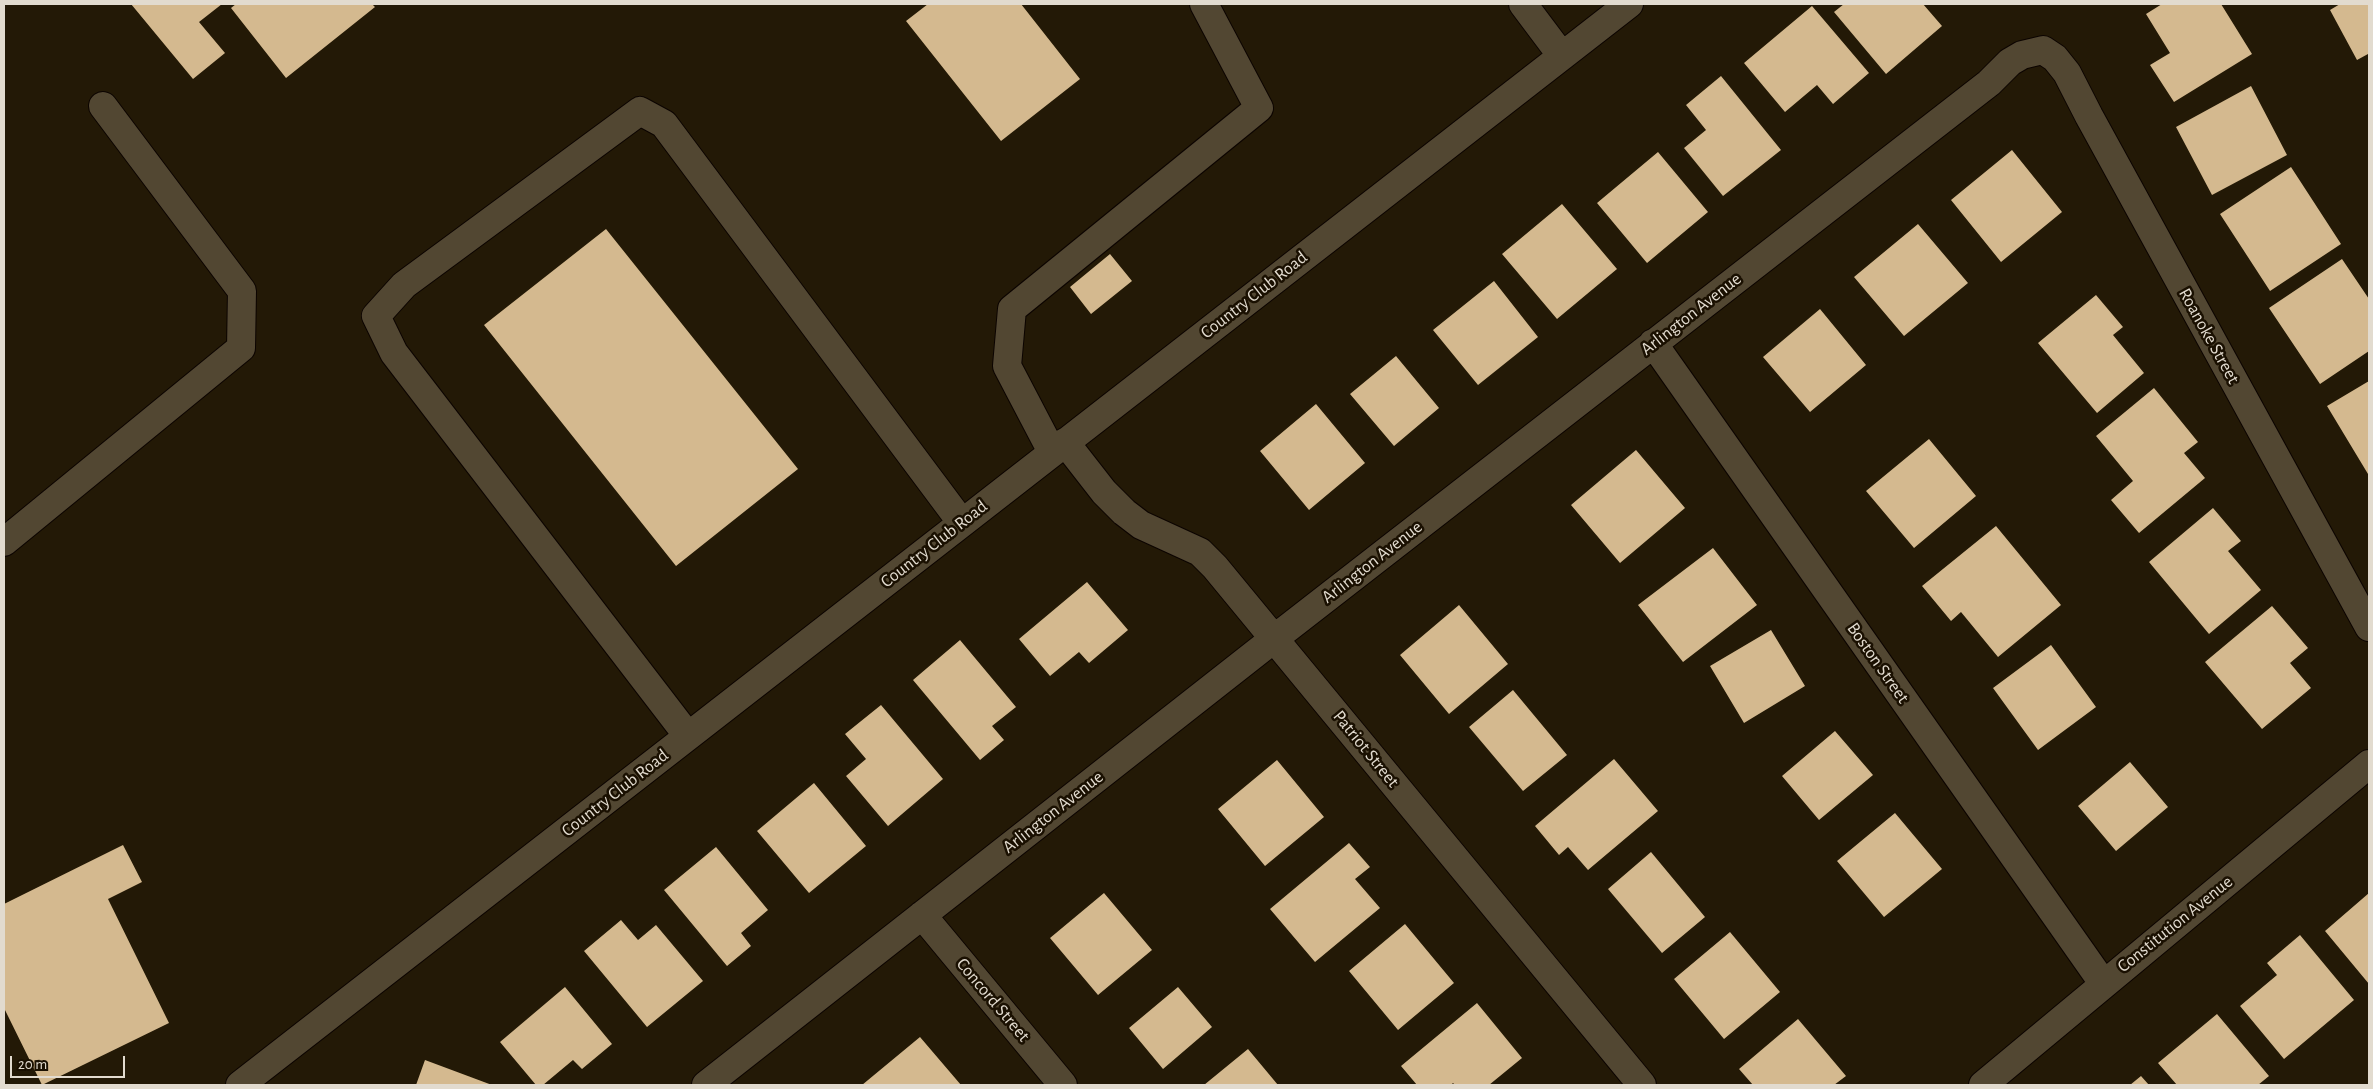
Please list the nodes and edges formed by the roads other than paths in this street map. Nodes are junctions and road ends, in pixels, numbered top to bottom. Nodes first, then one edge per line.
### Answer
1 (1204, 4) edge
2 (1523, 4) edge
3 (1629, 4) edge
4 (2043, 50) joint
5 (1562, 56) junction
6 (103, 106) dead end
7 (1653, 343) junction
8 (1059, 447) junction
9 (962, 522) junction
10 (4, 542) edge
11 (2369, 627) edge
12 (1275, 638) junction
13 (688, 736) junction
14 (2369, 764) edge
15 (922, 915) junction
16 (2103, 983) junction
17 (240, 1085) edge
18 (706, 1085) edge
19 (1063, 1085) edge
20 (1642, 1085) edge
21 (1983, 1085) edge

1 - 8 street, Patriot Street
2 - 5 street
3 - 5 street, Country Club Road
4 - 7 street, Arlington Avenue
4 - 11 street, Roanoke Street
5 - 8 street, Country Club Road
6 - 10 street
7 - 12 street, Arlington Avenue
7 - 16 street, Boston Street
8 - 9 street, Country Club Road
8 - 12 street, Patriot Street
9 - 13 street, Country Club Road
9 - 13 street
12 - 15 street, Arlington Avenue
12 - 20 street, Patriot Street
13 - 17 street, Country Club Road
14 - 16 street, Constitution Avenue
15 - 18 street, Arlington Avenue
15 - 19 street, Concord Street
16 - 21 street, Constitution Avenue

